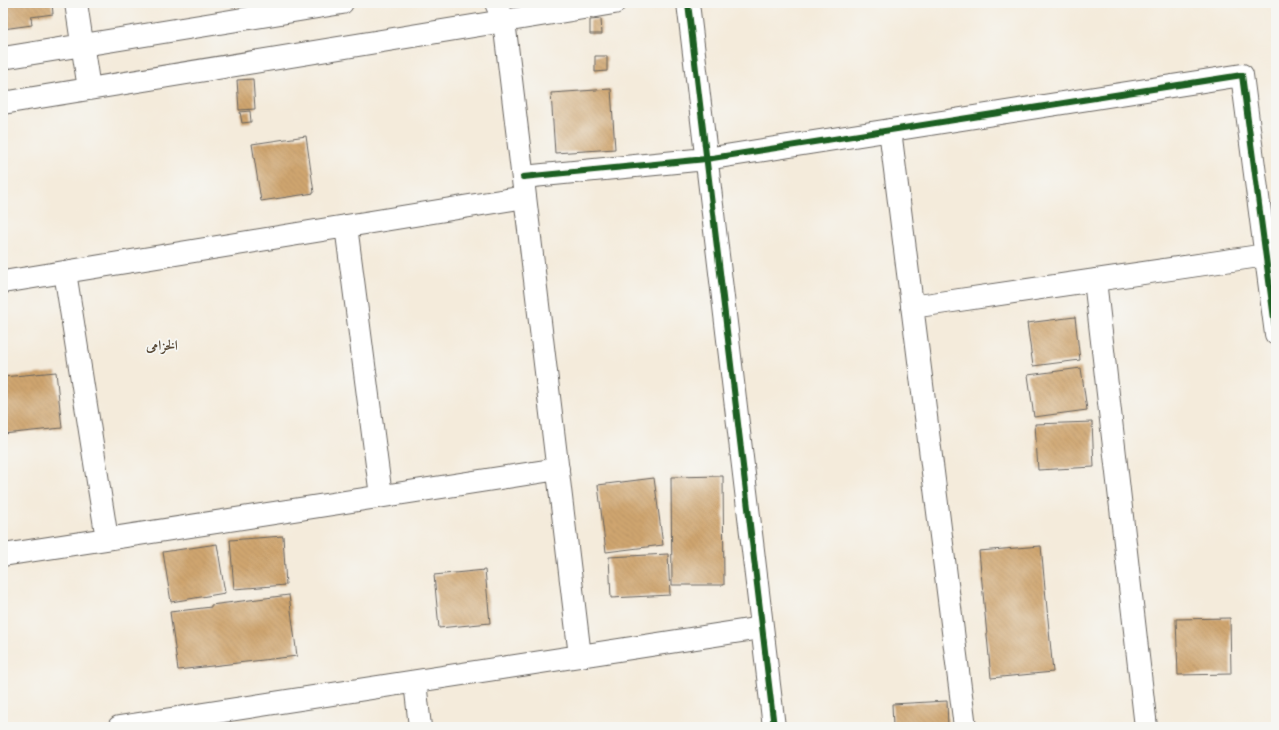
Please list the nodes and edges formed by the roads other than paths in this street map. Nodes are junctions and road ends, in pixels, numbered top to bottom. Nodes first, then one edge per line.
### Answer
1 (76, 3) edge
2 (342, 3) edge
3 (614, 3) edge
4 (688, 3) edge
5 (500, 12) edge
6 (82, 45) junction
7 (3, 58) edge
8 (90, 89) junction
9 (3, 103) edge
10 (890, 130) junction
11 (706, 159) junction
12 (524, 187) junction
13 (346, 226) junction
14 (1266, 254) junction
15 (65, 272) junction
16 (1095, 280) junction
17 (3, 282) edge
18 (912, 307) junction
19 (1276, 334) edge
20 (558, 469) junction
21 (381, 496) junction
22 (107, 539) junction
23 (3, 555) edge
24 (761, 628) junction
25 (580, 656) junction
26 (415, 682) junction
27 (240, 718) edge
28 (119, 727) edge
29 (420, 727) edge
30 (774, 727) edge
31 (965, 727) edge
32 (1146, 727) edge

1 - 6 street
2 - 6 street
3 - 5 street
4 - 11 street
5 - 8 street
5 - 12 street
6 - 7 street
6 - 8 street
8 - 9 street
10 - 11 street
10 - 14 street
10 - 18 street
11 - 12 street
11 - 24 street
12 - 13 street
12 - 20 street
13 - 15 street
13 - 21 street
14 - 16 street
14 - 19 street
15 - 17 street
15 - 22 street
16 - 18 street
16 - 32 street
18 - 31 street
20 - 21 street
20 - 25 street
21 - 22 street
22 - 23 street
24 - 25 street
24 - 30 street
25 - 26 street
26 - 27 street
26 - 29 street
27 - 28 street

